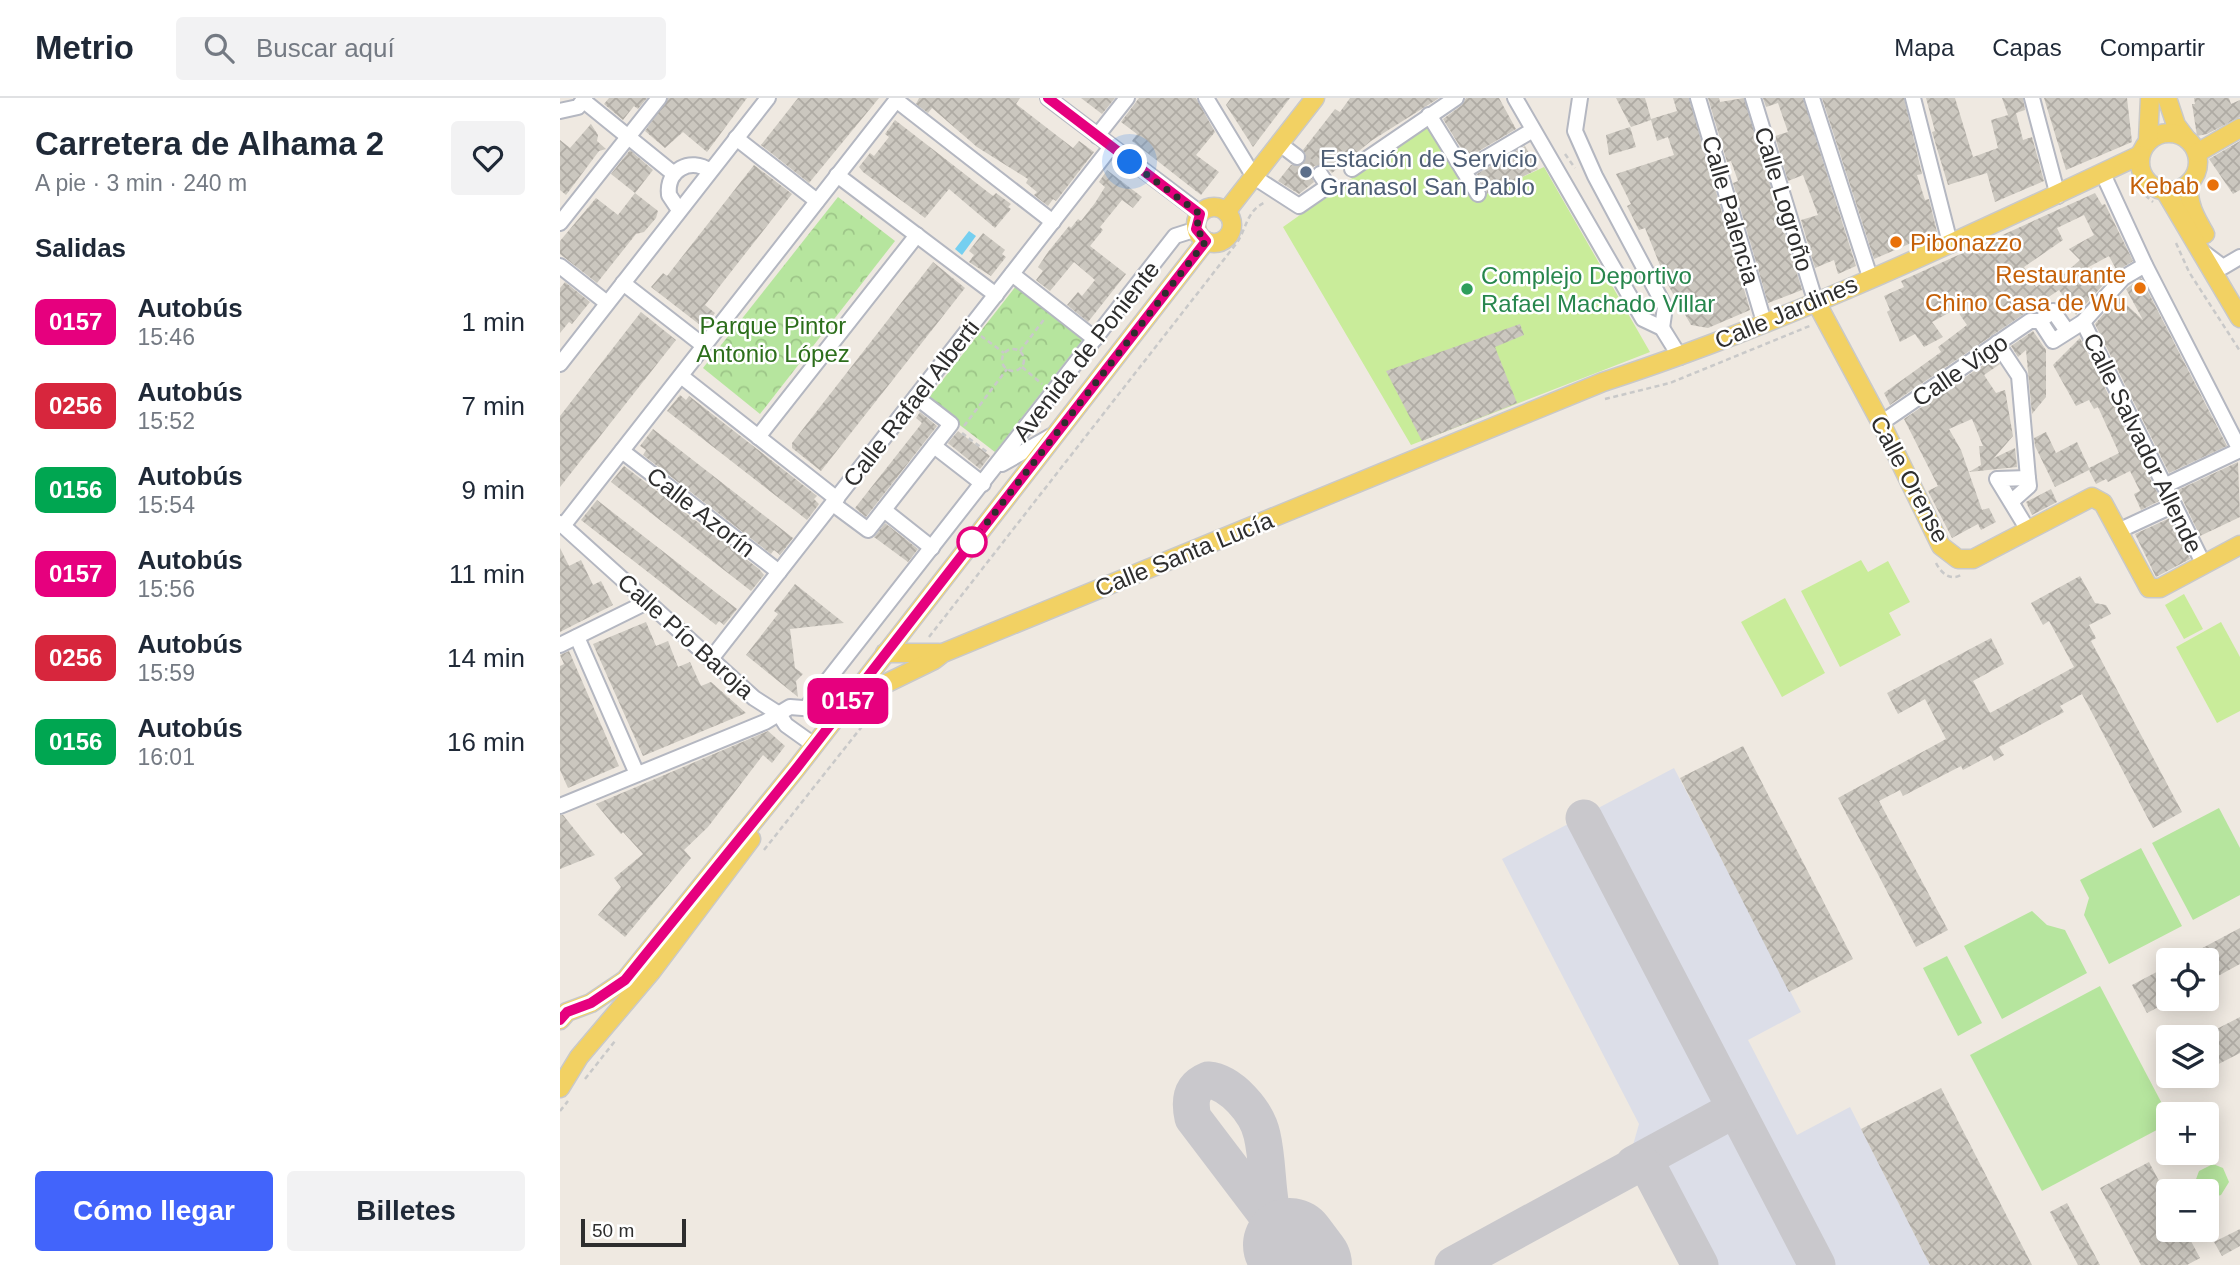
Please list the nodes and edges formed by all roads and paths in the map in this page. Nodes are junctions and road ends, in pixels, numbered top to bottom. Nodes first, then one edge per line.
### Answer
1 (659, 98) edge
2 (768, 98) edge
3 (1048, 98) edge
4 (1127, 98) edge
5 (1315, 98) edge
6 (1456, 98) edge
7 (1515, 98) edge
8 (1580, 98) edge
9 (1698, 98) edge
10 (1754, 98) edge
11 (1812, 98) edge
12 (1913, 98) edge
13 (2032, 98) edge
14 (2150, 98) edge
15 (2167, 98) edge
16 (897, 99) edge
17 (585, 100) edge
18 (1211, 100) edge
19 (560, 111) edge
20 (1429, 115) junction
21 (2240, 128) edge
22 (1534, 130) junction
23 (1097, 136) junction
24 (628, 137) junction
25 (2185, 137) junction
26 (736, 138) junction
27 (1280, 144) junction
28 (1111, 148) junction
29 (2138, 152) junction
30 (2197, 153) junction
31 (1297, 157) tunnel mouth
32 (1352, 169) dead end
33 (710, 171) junction
34 (1464, 172) junction
35 (674, 174) junction
36 (1320, 174) dead end
37 (2103, 174) junction
38 (837, 175) junction
39 (1254, 177) junction
40 (2189, 183) junction
41 (1478, 194) dead end
42 (2058, 196) junction
43 (2162, 200) junction
44 (817, 201) junction
45 (1267, 202) dead end
46 (679, 210) junction
47 (1226, 212) junction
48 (1053, 222) junction
49 (560, 223) edge
50 (1201, 228) junction
51 (917, 235) junction
52 (2175, 239) dead end
53 (1950, 243) junction
54 (2200, 250) junction
55 (2240, 257) edge
56 (2146, 265) junction
57 (560, 266) edge
58 (2224, 267) junction
59 (1012, 274) junction
60 (1870, 277) junction
61 (623, 283) junction
62 (2240, 294) edge
63 (996, 295) junction
64 (1815, 300) junction
65 (607, 303) junction
66 (1054, 307) junction
67 (2240, 318) edge
68 (1764, 322) junction
69 (2083, 322) junction
70 (1810, 324) dead end
71 (971, 327) junction
72 (1662, 328) junction
73 (1095, 339) junction
74 (1997, 343) junction
75 (704, 346) junction
76 (1020, 351) junction
77 (2240, 351) edge
78 (1004, 354) junction
79 (1680, 357) junction
80 (560, 364) edge
81 (1021, 367) junction
82 (1007, 369) junction
83 (681, 376) junction
84 (1053, 392) junction
85 (916, 397) junction
86 (1603, 400) dead end
87 (1881, 423) junction
88 (1056, 434) junction
89 (758, 438) junction
90 (934, 446) junction
91 (2240, 450) edge
92 (622, 451) junction
93 (1426, 454) joint
94 (997, 465) junction
95 (2028, 478) junction
96 (983, 484) junction
97 (2165, 486) junction
98 (835, 501) junction
99 (2012, 501) junction
100 (2174, 505) junction
101 (884, 510) junction
102 (562, 524) edge
103 (2028, 530) junction
104 (2118, 531) junction
105 (2240, 545) edge
106 (932, 548) junction
107 (2204, 565) junction
108 (779, 572) junction
109 (648, 602) junction
110 (910, 621) junction
111 (577, 637) junction
112 (560, 645) edge
113 (886, 653) junction
114 (943, 653) junction
115 (923, 654) junction
116 (712, 659) junction
117 (882, 700) dead end
118 (844, 707) junction
119 (806, 708) junction
120 (779, 714) junction
121 (814, 745) junction
122 (796, 769) junction
123 (637, 774) junction
124 (562, 803) edge
125 (764, 850) dead end
126 (591, 1003) junction
127 (562, 1015) edge
128 (603, 1024) junction
129 (619, 1035) dead end
130 (570, 1059) edge
131 (560, 1077) edge
132 (585, 1079) dead end
133 (564, 1094) edge
134 (560, 1111) edge

1 - 24 street
2 - 26 street
3 - 23 street
4 - 23 street
5 - 27 main road
6 - 20 street
7 - 22 street
8 - 72 street
9 - 68 street, Calle Palencia
10 - 64 street, Calle Logroño
11 - 60 street
12 - 53 street
13 - 42 street
14 - 29 main road
15 - 25 main road
16 - 38 street
16 - 48 street
17 - 19 street
17 - 24 street
18 - 39 street
20 - 32 street
20 - 34 street
21 - 30 main road
22 - 34 street
22 - 72 street
23 - 28 street
24 - 35 street
24 - 49 street
25 - 29 main road
25 - 30 main road
26 - 33 street
26 - 44 street
27 - 31 street
27 - 39 main road
28 - 48 street, Calle Rafael Alberti
28 - 50 street
29 - 37 main road, Calle Jardines
29 - 43 main road
29 - 43 path
30 - 40 main road
33 - 35 street
33 - 46 street
34 - 41 street
35 - 46 street
36 - 39 street
37 - 42 main road, Calle Jardines
37 - 56 street
38 - 44 street
38 - 51 street
39 - 47 main road
40 - 43 main road
40 - 58 main road
42 - 53 main road, Calle Jardines
43 - 54 main road
44 - 75 street
45 - 114 path
46 - 61 street
47 - 50 main road
47 - 50 main road
48 - 59 street, Calle Rafael Alberti
50 - 73 street, Avenida de Poniente
50 - 88 main road, Avenida de Poniente
51 - 63 street
51 - 89 street
52 - 77 path
53 - 60 main road, Calle Jardines
54 - 58 street
54 - 67 main road
55 - 58 street
56 - 69 street, Calle Vigo
56 - 91 street
57 - 65 street
58 - 62 main road
59 - 63 street, Calle Rafael Alberti
59 - 66 street
60 - 64 main road, Calle Jardines
61 - 65 street
61 - 75 street
63 - 71 street, Calle Rafael Alberti
64 - 68 main road, Calle Jardines
64 - 87 main road, Calle Orense
65 - 80 street
66 - 73 street
66 - 76 path
68 - 79 main road, Calle Jardines
69 - 74 street, Calle Vigo
69 - 97 street, Calle Salvador Allende
70 - 86 path
71 - 78 path
71 - 85 street, Calle Rafael Alberti
72 - 79 street
73 - 84 street, Avenida de Poniente
74 - 87 street, Calle Vigo
74 - 95 street
75 - 83 street
76 - 78 path
76 - 81 path
78 - 82 path
79 - 93 main road, Calle Jardines
81 - 82 path
81 - 84 path
82 - 94 path
83 - 89 street
83 - 92 street
84 - 94 street, Avenida de Poniente
85 - 90 street
85 - 98 street, Calle Rafael Alberti
87 - 103 main road, Calle Orense
88 - 94 street
88 - 110 main road, Avenida de Poniente
89 - 98 street
90 - 96 street
90 - 101 street
91 - 97 street
92 - 102 street
92 - 108 street, Calle Azorín
93 - 114 main road, Calle Santa Lucía
94 - 96 street, Avenida de Poniente
95 - 99 street
95 - 99 street
96 - 106 street, Avenida de Poniente
97 - 100 street, Calle Salvador Allende
98 - 101 street
98 - 108 street, Calle Rafael Alberti
99 - 103 street
100 - 104 street
100 - 107 street, Calle Salvador Allende
101 - 106 street
102 - 109 street, Calle Pío Baroja
103 - 104 main road, Calle Orense
104 - 107 main road, Calle Orense
105 - 107 main road, Calle Orense
106 - 119 street, Avenida de Poniente
108 - 116 street, Calle Rafael Alberti
109 - 111 street
109 - 116 street, Calle Pío Baroja
110 - 113 main road, Avenida de Poniente
110 - 115 main road
111 - 112 street
111 - 123 street
113 - 115 main road, Calle Santa Lucía
113 - 118 main road, Avenida de Poniente
114 - 115 main road, Calle Santa Lucía
114 - 118 main road, Calle Santa Lucía
116 - 120 street, Calle Pío Baroja
117 - 125 path
118 - 119 street
118 - 121 main road, Avenida de Poniente
119 - 120 street
120 - 121 street, Calle Pío Baroja
120 - 123 street
121 - 122 main road, Avenida de Poniente
122 - 126 main road
122 - 128 main road
123 - 124 street
126 - 127 main road
126 - 128 main road
128 - 130 main road
129 - 132 path
130 - 131 main road
130 - 133 main road
133 - 134 path

